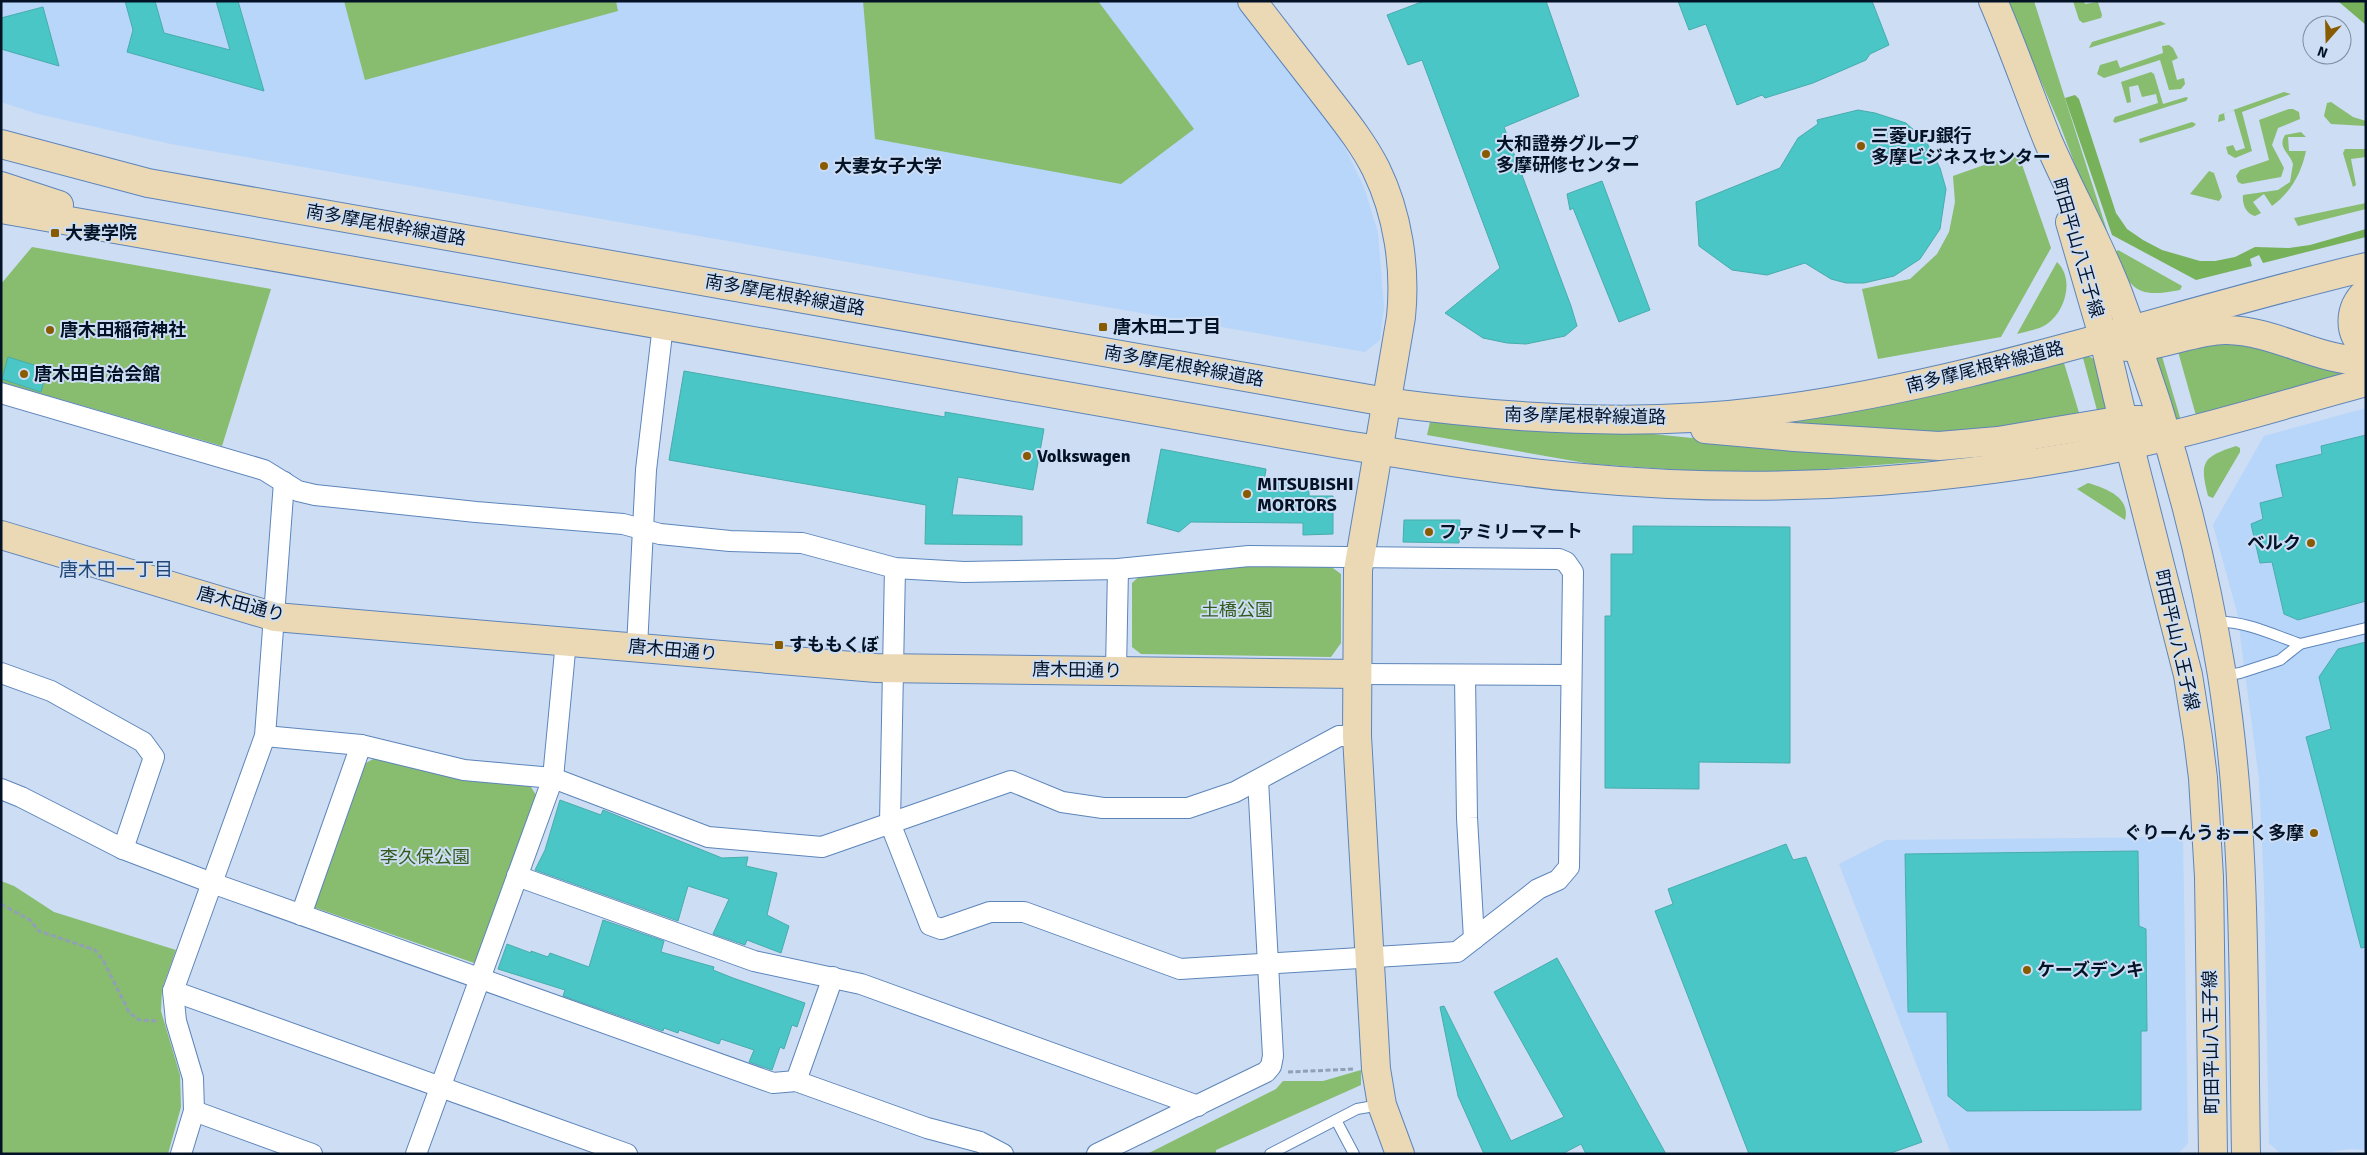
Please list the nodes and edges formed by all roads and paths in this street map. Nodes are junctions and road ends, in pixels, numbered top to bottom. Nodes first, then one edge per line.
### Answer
1 (1252, 1) edge
2 (1993, 1) edge
3 (1, 144) edge
4 (1, 186) edge
5 (1, 209) edge
6 (140, 234) junction
7 (2366, 267) edge
8 (2366, 292) edge
9 (663, 325) junction
10 (2122, 340) junction
11 (2366, 349) edge
12 (2366, 361) edge
13 (2366, 382) edge
14 (1, 393) edge
15 (1386, 402) junction
16 (1619, 420) junction
17 (2140, 431) junction
18 (1378, 450) junction
19 (284, 482) junction
20 (644, 529) junction
21 (1, 534) edge
22 (1359, 558) junction
23 (896, 568) junction
24 (1118, 569) junction
25 (275, 616) junction
26 (2212, 622) junction
27 (2366, 628) edge
28 (566, 641) junction
29 (2300, 644) junction
30 (637, 647) junction
31 (894, 668) junction
32 (1116, 670) junction
33 (1, 673) edge
34 (1357, 674) junction
35 (1571, 675) junction
36 (1465, 676) junction
37 (2222, 676) junction
38 (265, 736) junction
39 (1358, 736) junction
40 (361, 745) junction
41 (553, 778) junction
42 (1258, 780) junction
43 (1, 789) edge
44 (890, 823) junction
45 (123, 849) junction
46 (517, 876) junction
47 (212, 883) junction
48 (1, 904) edge
49 (301, 915) junction
50 (1474, 939) junction
51 (1370, 957) junction
52 (1268, 963) junction
53 (833, 977) junction
54 (480, 978) junction
55 (173, 991) junction
56 (176, 1021) junction
57 (1271, 1066) junction
58 (1364, 1068) dead end
59 (796, 1080) junction
60 (439, 1088) junction
61 (1382, 1105) junction
62 (1198, 1106) junction
63 (194, 1111) junction
64 (1336, 1120) junction
65 (181, 1154) edge
66 (312, 1154) edge
67 (416, 1154) edge
68 (627, 1154) edge
69 (1003, 1154) edge
70 (1097, 1154) edge
71 (1270, 1154) edge
72 (1354, 1154) edge
73 (1400, 1154) edge
74 (2213, 1154) edge
75 (2246, 1154) edge

1 - 15 main road
2 - 10 main road
3 - 15 main road, 南多摩尾根幹線道路
4 - 6 main road
5 - 6 main road
6 - 9 main road
7 - 10 main road, 南多摩尾根幹線道路
8 - 11 main road
9 - 18 main road
9 - 20 street
10 - 12 main road
10 - 16 main road, 南多摩尾根幹線道路
10 - 17 main road, 町田平山八王子線
10 - 17 main road, 町田平山八王子線
13 - 17 main road
14 - 19 street
15 - 16 main road, 南多摩尾根幹線道路
15 - 18 main road
16 - 17 main road
17 - 18 main road
17 - 26 main road, 町田平山八王子線
17 - 74 main road, 町田平山八王子線
18 - 22 main road
19 - 20 street
19 - 25 street
20 - 23 street
20 - 30 street
21 - 25 main road, 唐木田通り
22 - 24 street
22 - 34 main road
22 - 35 street
23 - 24 street
23 - 31 street
24 - 32 street
25 - 28 main road, 唐木田通り
25 - 38 street
26 - 29 lane
26 - 37 main road, 町田平山八王子線
27 - 29 lane
28 - 30 main road, 唐木田通り
28 - 41 street
29 - 37 lane
30 - 31 main road, 唐木田通り
31 - 32 main road, 唐木田通り
31 - 44 street
32 - 34 main road, 唐木田通り
33 - 45 street
34 - 36 street
34 - 39 main road
35 - 36 street
35 - 50 street
36 - 50 street
37 - 75 main road, 町田平山八王子線
38 - 40 street
38 - 47 street
39 - 42 street
39 - 51 main road
40 - 41 street
40 - 49 street
41 - 44 street
41 - 46 street
42 - 44 street
42 - 52 street
43 - 45 street
44 - 52 street
45 - 47 street
46 - 53 street
46 - 54 street
47 - 49 street
47 - 55 street
48 - 56 path
49 - 54 street
50 - 51 street
51 - 52 street
51 - 61 main road
52 - 57 street
53 - 59 street
53 - 62 street
54 - 59 street
54 - 60 street
55 - 56 street
55 - 60 street
56 - 63 street
57 - 58 path
57 - 62 street
59 - 69 street
60 - 67 street
60 - 68 street
61 - 64 lane
61 - 73 main road
62 - 70 street
63 - 65 street
63 - 66 street
64 - 71 lane
64 - 72 lane

